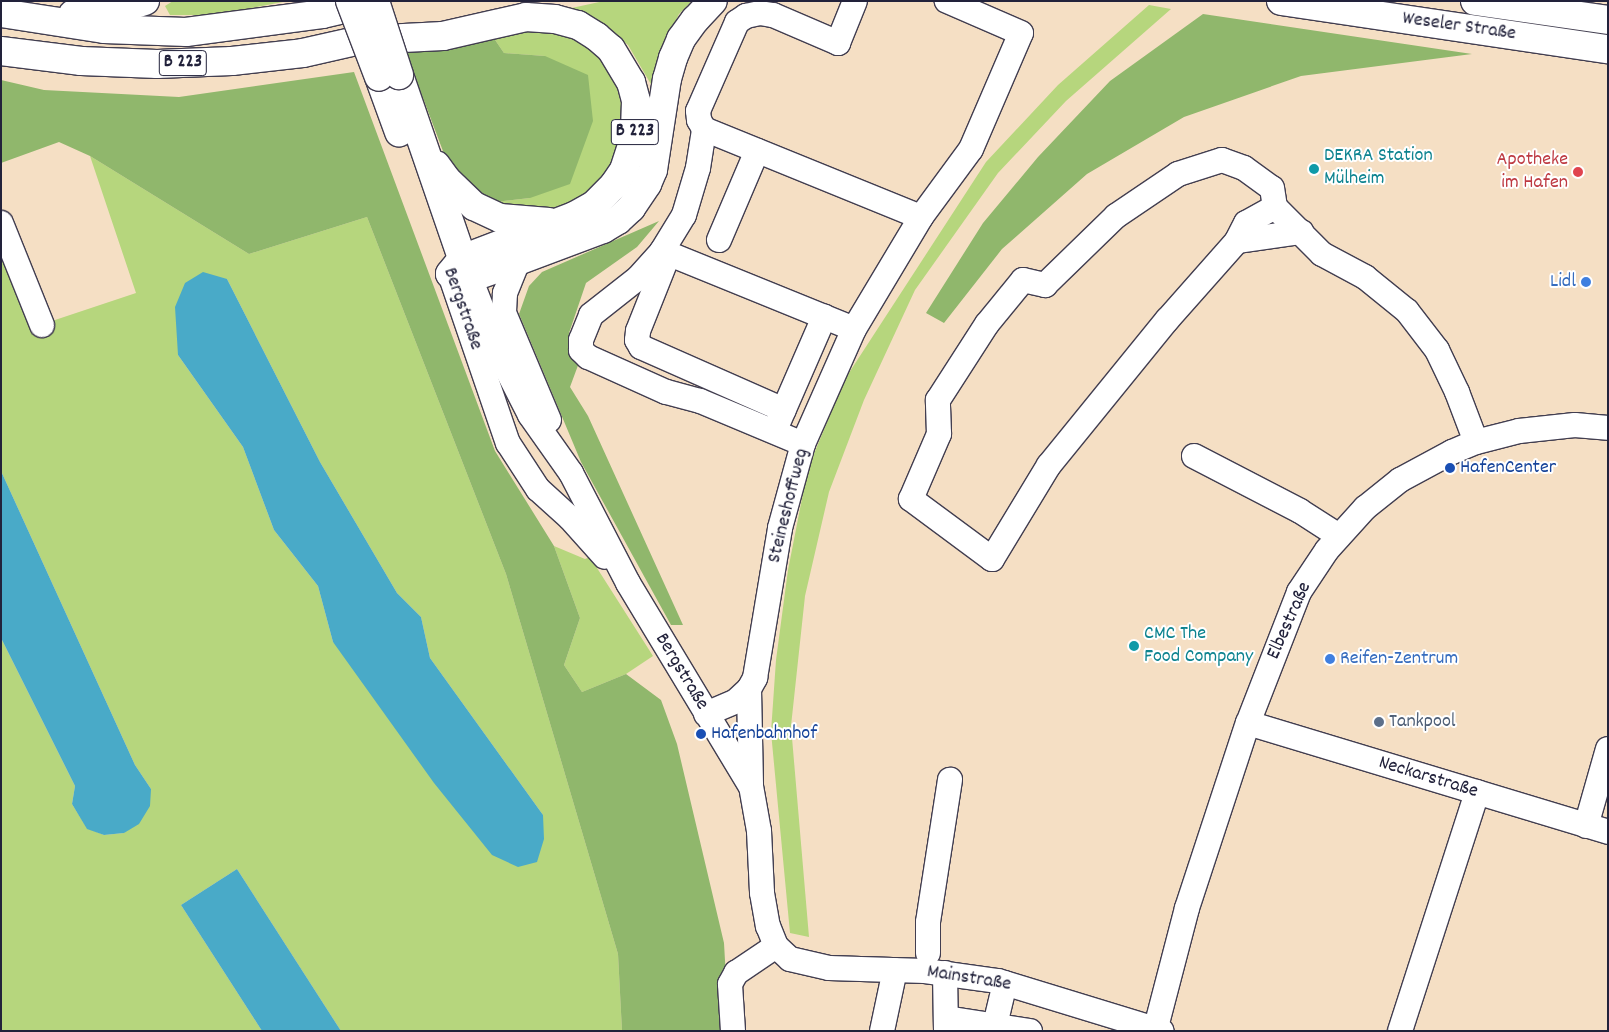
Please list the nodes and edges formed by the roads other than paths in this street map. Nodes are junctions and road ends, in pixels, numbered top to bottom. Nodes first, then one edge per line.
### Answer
1 (145, 1) edge
2 (350, 1) edge
3 (377, 1) edge
4 (514, 1) edge
5 (713, 1) edge
6 (855, 1) edge
7 (947, 1) edge
8 (1281, 1) edge
9 (1475, 1) edge
10 (1, 13) edge
11 (1608, 20) edge
12 (364, 40) junction
13 (1608, 49) edge
14 (1, 51) edge
15 (389, 76) junction
16 (704, 129) junction
17 (424, 149) junction
18 (757, 151) junction
19 (1275, 207) junction
20 (921, 217) junction
21 (1, 223) edge
22 (553, 223) junction
23 (1301, 232) junction
24 (719, 240) dead end
25 (1237, 241) junction
26 (666, 252) junction
27 (518, 261) junction
28 (461, 270) junction
29 (824, 317) junction
30 (42, 325) dead end
31 (854, 329) junction
32 (784, 410) junction
33 (1608, 428) edge
34 (774, 432) junction
35 (1476, 442) junction
36 (803, 444) junction
37 (1194, 456) dead end
38 (570, 472) junction
39 (1339, 536) junction
40 (628, 583) junction
41 (749, 689) junction
42 (706, 714) junction
43 (1248, 723) junction
44 (1608, 750) edge
45 (950, 780) dead end
46 (751, 786) junction
47 (1477, 792) junction
48 (1586, 826) junction
49 (1608, 832) edge
50 (776, 946) junction
51 (928, 953) dead end
52 (895, 970) junction
53 (945, 973) junction
54 (1005, 983) junction
55 (946, 1024) edge
56 (995, 1025) junction
57 (1157, 1030) edge
58 (734, 1031) edge
59 (882, 1031) edge
60 (1030, 1031) edge
61 (1400, 1031) edge

1 - 10 main road, B 223
2 - 15 main road, Bergstraße, bridge
3 - 10 main road, B 223
3 - 15 main road, Bergstraße / B 223, bridge
4 - 12 main road
5 - 27 main road
6 - 16 street
7 - 20 street, Steineshoffweg
8 - 13 main road, Weseler Straße
9 - 11 main road, Weseler Straße
12 - 14 main road, B 223
12 - 22 main road, B 223
15 - 17 main road, Bergstraße / B 223
15 - 28 main road, Bergstraße
16 - 18 street
16 - 26 street
17 - 22 main road, B 223
17 - 28 main road, Bergstraße / B 223
18 - 20 street
18 - 24 street
19 - 23 street
19 - 25 street
19 - 25 street
20 - 31 street, Steineshoffweg
21 - 30 street
22 - 28 main road
23 - 25 street
23 - 35 street
26 - 29 street
26 - 32 street
26 - 34 street
27 - 28 main road
27 - 38 street
28 - 38 street, Bergstraße
28 - 40 street, Bergstraße
29 - 31 street
29 - 32 street
31 - 36 street, Steineshoffweg
32 - 34 street
33 - 35 street, Elbestraße
34 - 36 street
35 - 39 street, Elbestraße
36 - 41 street, Steineshoffweg
37 - 39 street
38 - 40 street, Bergstraße
39 - 43 street, Elbestraße
40 - 42 street, Bergstraße
41 - 42 street
41 - 46 street, Steineshoffweg
42 - 46 street, Bergstraße
43 - 47 street, Neckarstraße
43 - 57 street, Elbestraße
44 - 48 street
45 - 51 street
46 - 50 street, Steineshoffweg
47 - 48 street, Neckarstraße
47 - 61 street
48 - 49 street, Neckarstraße
50 - 52 street, Mainstraße
50 - 58 street
52 - 53 street, Mainstraße
52 - 59 street
53 - 54 street, Mainstraße
53 - 55 street
54 - 56 street
54 - 57 street, Mainstraße
55 - 56 street
56 - 60 street

